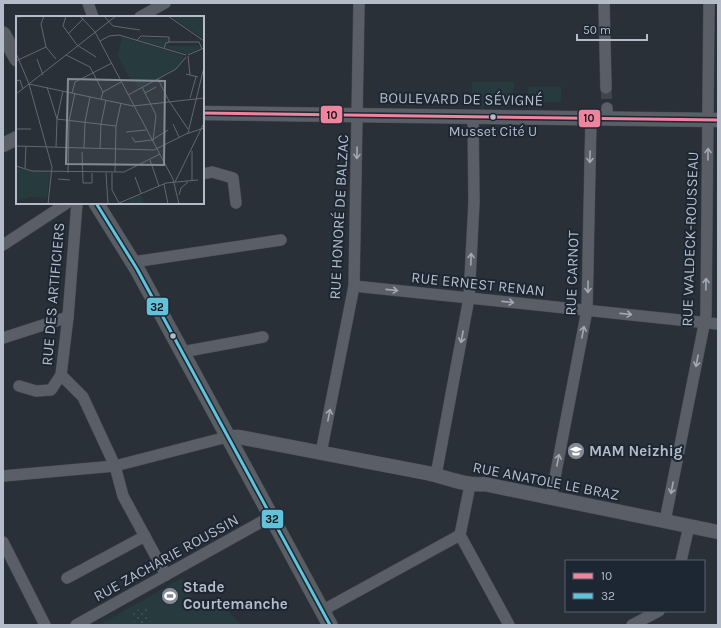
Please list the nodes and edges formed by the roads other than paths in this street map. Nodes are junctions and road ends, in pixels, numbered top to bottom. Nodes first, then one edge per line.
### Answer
1 (88, 3) edge
2 (165, 3) edge
3 (359, 3) edge
4 (604, 3) edge
5 (709, 3) edge
6 (93, 16) edge
7 (142, 16) edge
8 (3, 34) edge
9 (16, 57) edge
10 (606, 88) tunnel mouth
11 (204, 113) edge
12 (358, 114) junction
13 (474, 116) junction
14 (591, 118) junction
15 (713, 120) edge
16 (16, 139) edge
17 (3, 146) edge
18 (204, 174) edge
19 (236, 203) dead end
20 (65, 204) edge
21 (77, 204) edge
22 (97, 204) edge
23 (281, 240) dead end
24 (3, 245) edge
25 (133, 262) junction
26 (354, 286) junction
27 (469, 298) junction
28 (587, 310) junction
29 (68, 317) junction
30 (705, 323) junction
31 (718, 324) edge
32 (263, 337) dead end
33 (3, 338) edge
34 (182, 352) junction
35 (61, 375) junction
36 (19, 386) dead end
37 (227, 437) junction
38 (321, 453) junction
39 (115, 466) junction
40 (436, 475) junction
41 (3, 476) edge
42 (470, 485) junction
43 (550, 498) junction
44 (270, 517) junction
45 (665, 521) junction
46 (689, 526) junction
47 (718, 532) edge
48 (460, 535) junction
49 (145, 536) junction
50 (3, 542) edge
51 (681, 560) edge
52 (166, 575) junction
53 (68, 578) dead end
54 (657, 612) edge
55 (326, 619) edge
56 (45, 625) edge
57 (76, 625) edge
58 (509, 625) edge
59 (632, 625) edge

1 - 6 street
2 - 7 street
3 - 12 street, RUE HONORÉ DE BALZAC
4 - 10 street
5 - 15 street, RUE WALDECK-ROUSSEAU
8 - 9 main road
11 - 12 street, BOULEVARD DE SÉVIGNÉ
12 - 13 street, BOULEVARD DE SÉVIGNÉ
12 -> 26 street, RUE HONORÉ DE BALZAC
13 - 14 street, BOULEVARD DE SÉVIGNÉ
27 -> 13 street
14 - 15 street, BOULEVARD DE SÉVIGNÉ
14 -> 28 street, RUE CARNOT
30 -> 15 street, RUE WALDECK-ROUSSEAU
16 - 17 street
18 - 19 street
20 - 24 street
21 - 29 street, RUE DES ARTIFICIERS
22 - 25 main road
23 - 25 street
25 - 34 main road
26 -> 27 street, RUE ERNEST RENAN
38 -> 26 street, RUE HONORÉ DE BALZAC
27 -> 28 street, RUE ERNEST RENAN
27 -> 40 street
28 -> 30 street, RUE ERNEST RENAN
43 -> 28 street, RUE CARNOT
29 - 33 street
29 - 35 street, RUE DES ARTIFICIERS
30 - 31 street, RUE ERNEST RENAN
30 -> 45 street, RUE WALDECK-ROUSSEAU
32 - 34 street
34 - 37 main road
35 - 36 street
35 - 39 street, RUE DES ARTIFICIERS
37 - 38 street, RUE ANATOLE LE BRAZ
37 - 39 street
37 - 44 main road
38 - 40 street, RUE ANATOLE LE BRAZ
39 - 41 street
39 - 49 street, RUE DES ARTIFICIERS
40 - 42 street, RUE ANATOLE LE BRAZ
42 - 43 street, RUE ANATOLE LE BRAZ
42 - 48 street
43 - 45 street, RUE ANATOLE LE BRAZ
44 - 52 street, RUE ZACHARIE ROUSSIN
44 - 55 main road
45 - 46 street, RUE ANATOLE LE BRAZ
46 - 47 street, RUE ANATOLE LE BRAZ
46 - 51 street
48 - 55 street
48 - 58 street
49 - 52 street, RUE DES ARTIFICIERS
49 - 53 street
50 - 56 street
52 - 57 street, RUE ZACHARIE ROUSSIN
54 - 59 street

